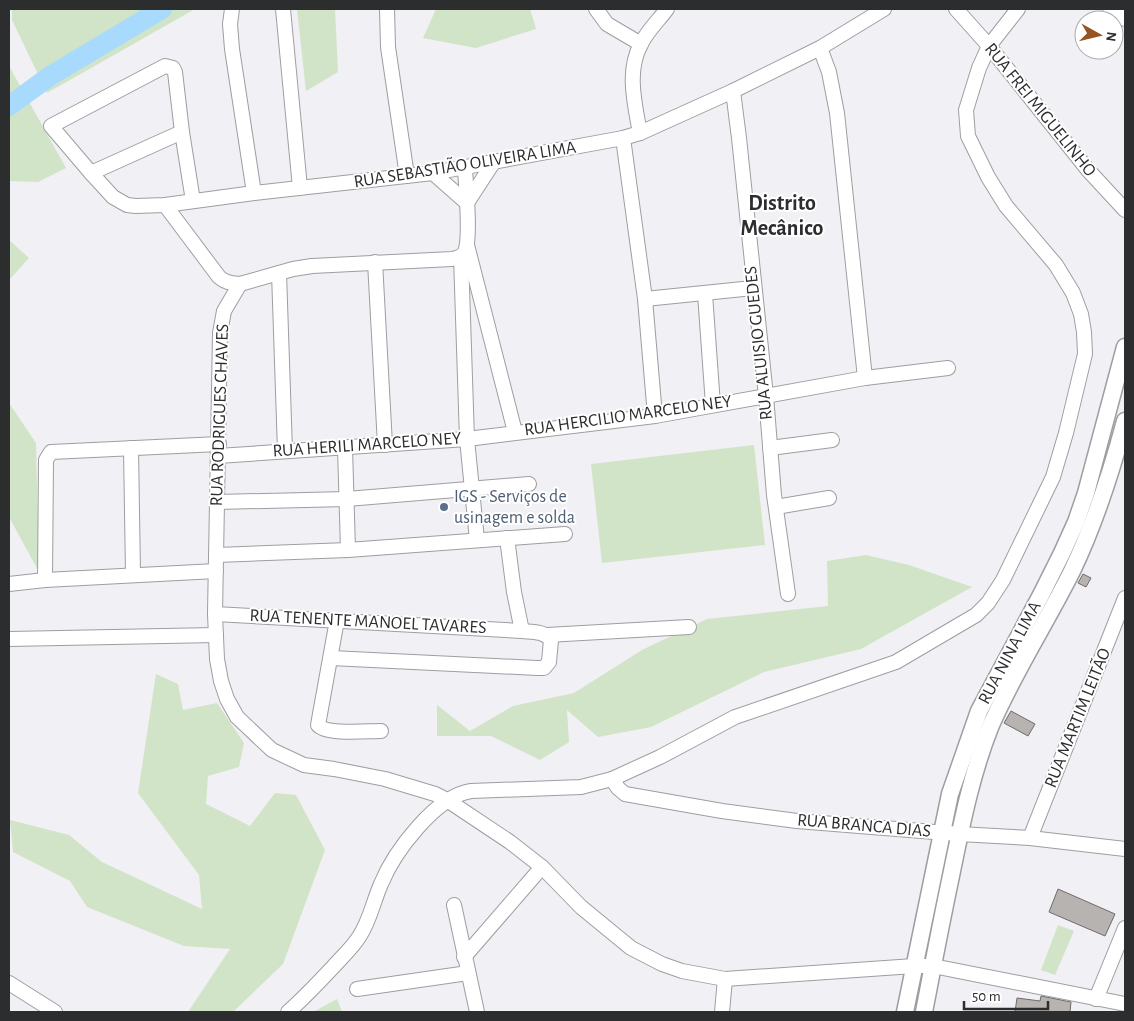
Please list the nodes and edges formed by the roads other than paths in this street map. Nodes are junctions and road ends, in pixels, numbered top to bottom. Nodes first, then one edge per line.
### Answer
1 (232, 9) edge
2 (283, 9) edge
3 (387, 9) edge
4 (596, 9) edge
5 (667, 9) edge
6 (884, 9) edge
7 (956, 9) edge
8 (1018, 9) edge
9 (1110, 9) edge
10 (1125, 19) edge
11 (641, 44) junction
12 (989, 46) junction
13 (820, 48) junction
14 (732, 91) junction
15 (182, 132) junction
16 (640, 133) junction
17 (623, 138) junction
18 (493, 163) junction
19 (465, 169) junction
20 (433, 173) junction
21 (90, 174) junction
22 (407, 176) junction
23 (300, 188) junction
24 (254, 193) junction
25 (193, 201) junction
26 (467, 203) junction
27 (165, 205) junction
28 (1125, 210) edge
29 (464, 251) junction
30 (375, 262) junction
31 (279, 273) junction
32 (240, 284) junction
33 (754, 288) junction
34 (705, 294) junction
35 (645, 300) junction
36 (1125, 347) edge
37 (948, 368) dead end
38 (865, 378) junction
39 (766, 396) junction
40 (713, 405) junction
41 (655, 416) junction
42 (1125, 421) edge
43 (515, 432) junction
44 (467, 438) junction
45 (832, 440) dead end
46 (385, 446) junction
47 (131, 448) junction
48 (345, 448) junction
49 (770, 448) junction
50 (218, 450) junction
51 (285, 451) junction
52 (529, 484) dead end
53 (472, 489) junction
54 (829, 498) dead end
55 (346, 499) junction
56 (217, 502) junction
57 (776, 507) junction
58 (565, 534) dead end
59 (507, 538) junction
60 (477, 540) junction
61 (348, 550) junction
62 (217, 555) junction
63 (216, 571) junction
64 (133, 574) junction
65 (45, 580) junction
66 (9, 584) edge
67 (788, 594) dead end
68 (1125, 598) edge
69 (216, 614) junction
70 (337, 620) junction
71 (689, 627) dead end
72 (522, 630) junction
73 (216, 635) junction
74 (547, 635) junction
75 (9, 639) edge
76 (331, 658) junction
77 (381, 731) dead end
78 (612, 779) junction
79 (446, 800) junction
80 (941, 832) junction
81 (959, 834) junction
82 (1030, 838) junction
83 (1125, 849) edge
84 (542, 867) junction
85 (454, 905) dead end
86 (1125, 928) edge
87 (464, 957) junction
88 (914, 966) junction
89 (933, 966) junction
90 (468, 973) junction
91 (725, 979) junction
92 (9, 983) edge
93 (357, 989) dead end
94 (1096, 999) junction
95 (1125, 1004) edge
96 (55, 1012) edge
97 (288, 1012) edge
98 (477, 1012) edge
99 (722, 1012) edge
100 (905, 1012) edge
101 (924, 1012) edge

1 - 24 street
2 - 23 street
3 - 22 street
4 - 11 street
5 - 11 street
6 - 13 street, RUA SEBASTIÃO OLIVEIRA LIMA
7 - 12 street, RUA FREI MIGUELINHO
8 - 12 street
9 - 10 street
11 - 16 street
12 - 28 street, RUA FREI MIGUELINHO
12 - 78 street
13 - 14 street, RUA SEBASTIÃO OLIVEIRA LIMA
13 - 38 street
14 - 16 street, RUA SEBASTIÃO OLIVEIRA LIMA
14 - 33 street, RUA ALUISIO GUEDES
15 - 21 street
15 - 21 street, RUA SEBASTIÃO OLIVEIRA LIMA
15 - 25 street
16 - 17 street, RUA SEBASTIÃO OLIVEIRA LIMA
17 - 18 street, RUA SEBASTIÃO OLIVEIRA LIMA
17 - 35 street
18 - 19 street, RUA SEBASTIÃO OLIVEIRA LIMA
18 - 26 street
19 - 20 street, RUA SEBASTIÃO OLIVEIRA LIMA
19 - 26 street
20 - 22 street, RUA SEBASTIÃO OLIVEIRA LIMA
20 - 26 street
21 - 27 street, RUA SEBASTIÃO OLIVEIRA LIMA
22 - 23 street, RUA SEBASTIÃO OLIVEIRA LIMA
23 - 24 street, RUA SEBASTIÃO OLIVEIRA LIMA
24 - 25 street, RUA SEBASTIÃO OLIVEIRA LIMA
25 - 27 street, RUA SEBASTIÃO OLIVEIRA LIMA
26 - 29 street
27 - 32 street
29 - 30 street
29 - 43 street
29 - 44 street
30 - 31 street
30 - 46 street
31 - 32 street
31 - 51 street
32 - 50 street, RUA RODRIGUES CHAVES
33 - 34 street
33 - 39 street, RUA ALUISIO GUEDES
34 - 35 street
34 - 40 street
35 - 41 street
36 - 80 main road, RUA NINA LIMA
37 - 38 street, RUA HERCILIO MARCELO NEY
38 - 39 street, RUA HERCILIO MARCELO NEY
39 - 40 street, RUA HERCILIO MARCELO NEY
39 - 49 street, RUA ALUISIO GUEDES
40 - 41 street, RUA HERCILIO MARCELO NEY
41 - 43 street, RUA HERCILIO MARCELO NEY
42 - 81 main road, RUA NINA LIMA
43 - 44 street, RUA HERILI MARCELO NEY
44 - 46 street, RUA HERILI MARCELO NEY
44 - 53 street
45 - 49 street
46 - 48 street, RUA HERILI MARCELO NEY
47 - 50 street, RUA HERILI MARCELO NEY
47 - 64 street
47 - 65 street, RUA HERILI MARCELO NEY
48 - 51 street, RUA HERILI MARCELO NEY
48 - 55 street
49 - 57 street, RUA ALUISIO GUEDES
50 - 51 street, RUA HERILI MARCELO NEY
50 - 56 street, RUA RODRIGUES CHAVES
52 - 53 street
53 - 55 street
53 - 60 street
54 - 57 street
55 - 56 street
55 - 61 street
56 - 62 street, RUA RODRIGUES CHAVES
57 - 67 street, RUA ALUISIO GUEDES
58 - 59 street
59 - 60 street
59 - 72 street
60 - 61 street
61 - 62 street
62 - 63 street, RUA RODRIGUES CHAVES
63 - 64 street
63 - 69 street, RUA RODRIGUES CHAVES
64 - 65 street
65 - 66 street
68 - 82 street, RUA MARTIM LEITÃO
69 - 70 street, RUA TENENTE MANOEL TAVARES
69 - 73 street, RUA RODRIGUES CHAVES
70 - 72 street, RUA TENENTE MANOEL TAVARES
70 - 76 street
71 - 74 street
72 - 74 street, RUA TENENTE MANOEL TAVARES
73 - 75 street
73 - 79 street, RUA RODRIGUES CHAVES
74 - 76 street
76 - 77 street
78 - 79 street
78 - 80 street, RUA BRANCA DIAS
79 - 84 street, RUA RODRIGUES CHAVES
79 - 97 street
80 - 81 street, RUA BRANCA DIAS
80 - 88 main road, RUA NINA LIMA
81 - 82 street, RUA BRANCA DIAS
81 - 89 main road, RUA NINA LIMA
82 - 83 street, RUA BRANCA DIAS
84 - 87 street
84 - 91 street, RUA RODRIGUES CHAVES
85 - 87 street
86 - 94 street
87 - 90 street
88 - 89 street, RUA RODRIGUES CHAVES
88 - 91 street, RUA RODRIGUES CHAVES
88 - 100 main road, RUA NINA LIMA
89 - 94 street, RUA RODRIGUES CHAVES
89 - 101 main road, RUA NINA LIMA
90 - 93 street
90 - 98 street
91 - 99 street
92 - 96 street
94 - 95 street, RUA RODRIGUES CHAVES

